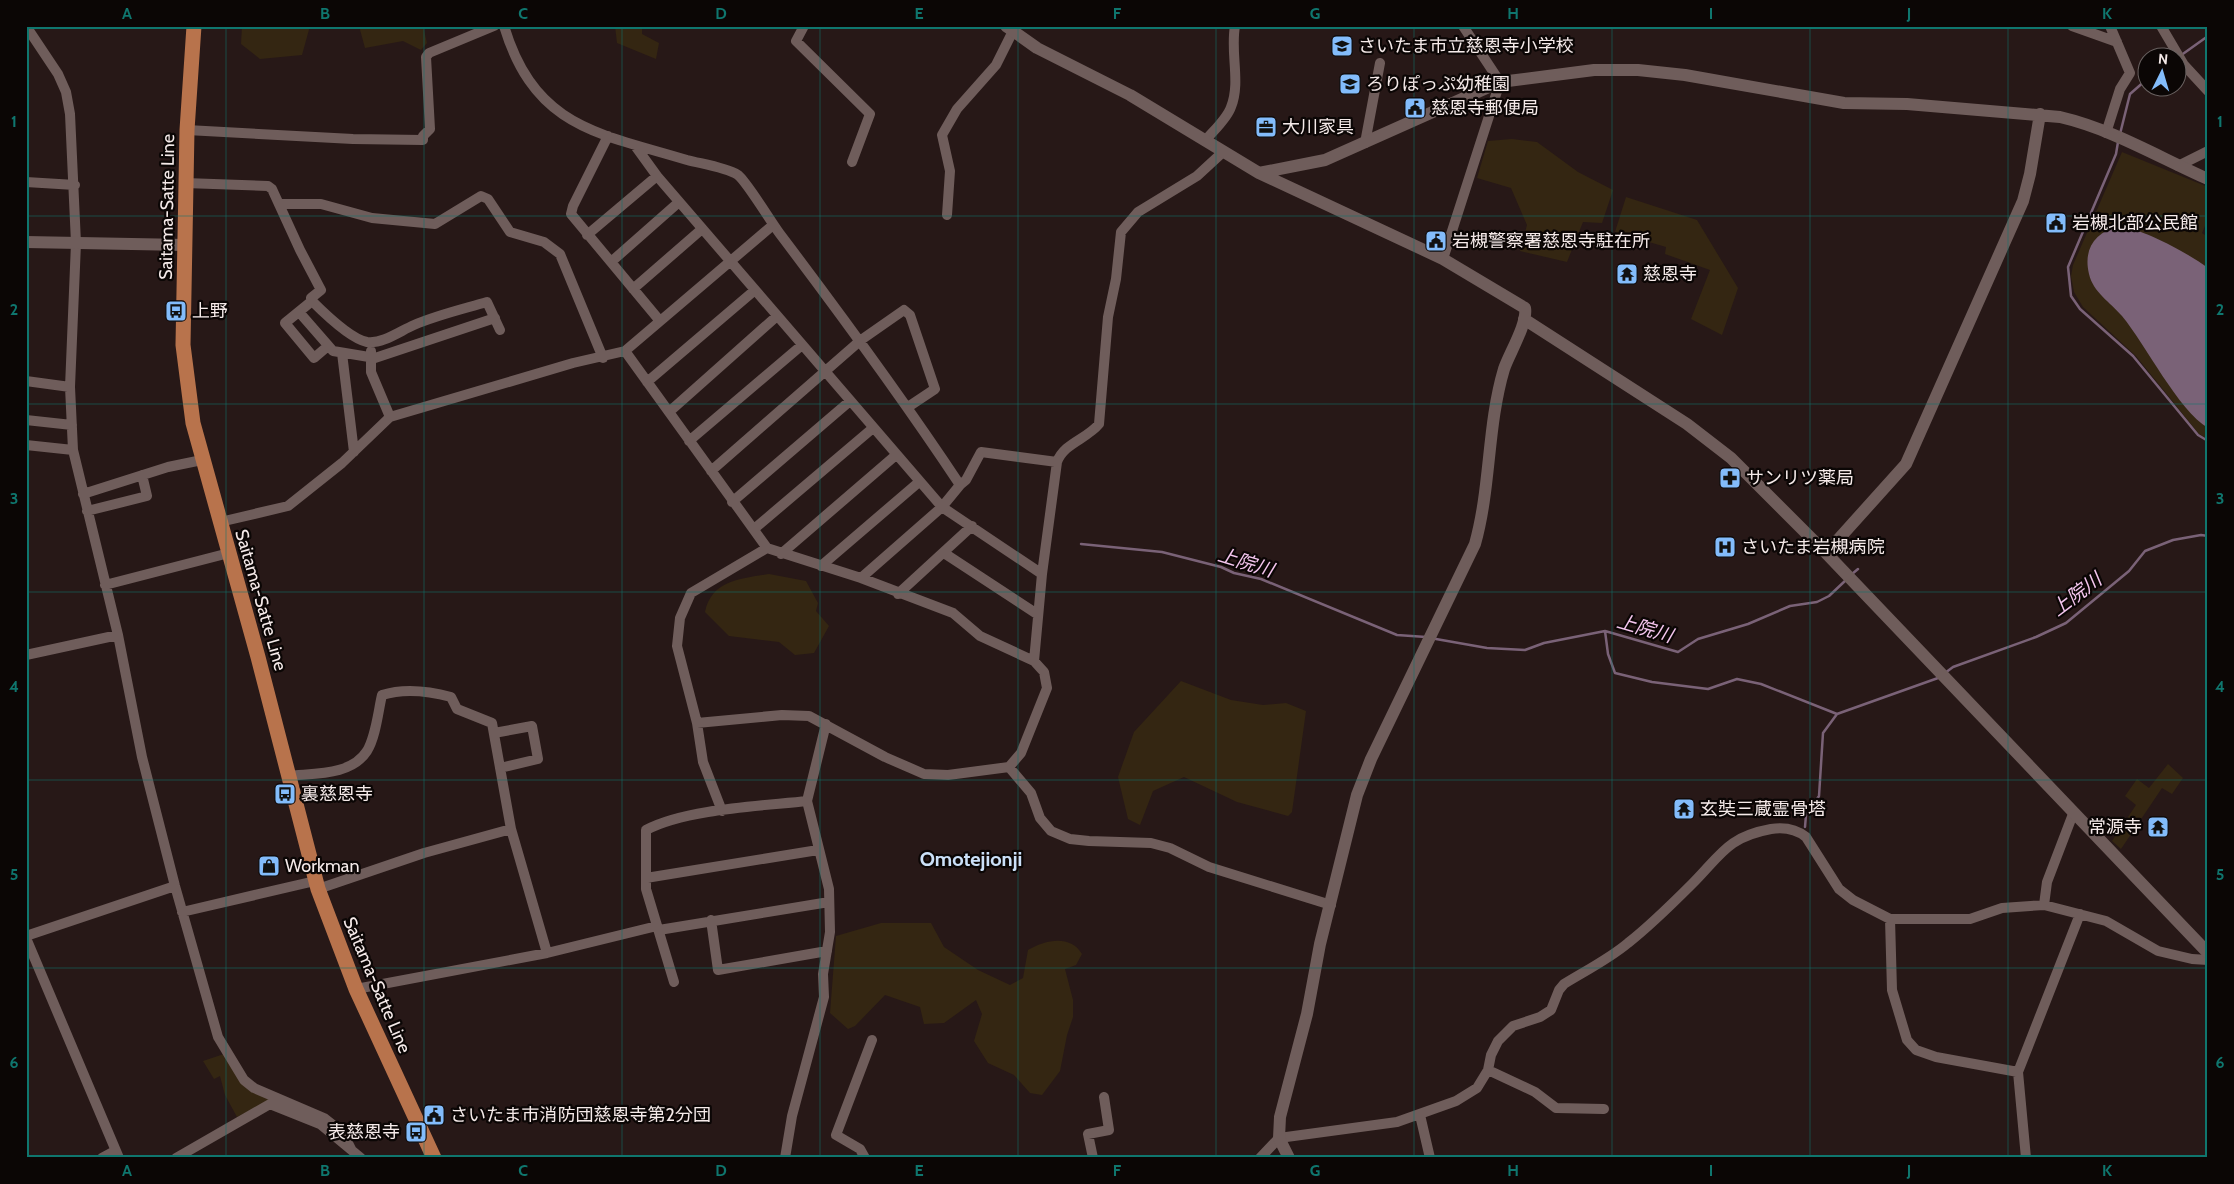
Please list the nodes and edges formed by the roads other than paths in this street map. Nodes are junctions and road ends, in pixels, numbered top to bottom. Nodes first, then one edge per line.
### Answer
1 (26, 26) edge
2 (194, 26) edge
3 (494, 26) edge
4 (504, 26) edge
5 (804, 26) edge
6 (1235, 26) edge
7 (1463, 26) edge
8 (2072, 26) edge
9 (2110, 26) edge
10 (2161, 26) edge
11 (1010, 29) edge
12 (2117, 42) junction
13 (1380, 63) dead end
14 (1500, 82) junction
15 (2208, 91) edge
16 (2040, 114) junction
17 (187, 130) junction
18 (608, 136) junction
19 (2115, 137) junction
20 (1205, 141) junction
21 (1365, 143) junction
22 (636, 147) junction
23 (2208, 151) edge
24 (1223, 152) junction
25 (852, 162) dead end
26 (2178, 166) junction
27 (1259, 173) junction
28 (656, 176) junction
29 (2208, 179) edge
30 (26, 182) edge
31 (185, 183) junction
32 (75, 185) junction
33 (679, 202) junction
34 (279, 204) junction
35 (948, 214) dead end
36 (773, 225) junction
37 (702, 229) junction
38 (587, 235) junction
39 (26, 242) edge
40 (76, 243) junction
41 (185, 245) junction
42 (1443, 259) junction
43 (610, 262) junction
44 (730, 262) junction
45 (633, 289) junction
46 (755, 290) junction
47 (312, 301) junction
48 (299, 312) junction
49 (777, 316) junction
50 (495, 318) junction
51 (1524, 319) junction
52 (660, 321) junction
53 (500, 330) dead end
54 (860, 340) junction
55 (370, 342) junction
56 (802, 345) junction
57 (328, 346) junction
58 (625, 351) junction
59 (342, 353) junction
60 (371, 357) junction
61 (603, 358) junction
62 (825, 372) junction
63 (26, 381) edge
64 (647, 382) junction
65 (70, 386) junction
66 (850, 402) junction
67 (908, 407) junction
68 (669, 412) junction
69 (390, 418) junction
70 (26, 420) edge
71 (72, 425) junction
72 (873, 428) junction
73 (689, 441) junction
74 (26, 445) edge
75 (74, 450) junction
76 (354, 452) junction
77 (896, 455) junction
78 (202, 460) junction
79 (1057, 462) junction
80 (711, 471) junction
81 (142, 475) junction
82 (919, 482) junction
83 (960, 485) junction
84 (83, 494) junction
85 (732, 502) junction
86 (942, 507) junction
87 (87, 512) junction
88 (220, 522) junction
89 (972, 526) junction
90 (754, 529) junction
91 (767, 548) junction
92 (228, 553) junction
93 (944, 553) junction
94 (1826, 553) junction
95 (781, 554) junction
96 (821, 566) junction
97 (1042, 574) junction
98 (861, 578) junction
99 (105, 585) junction
100 (898, 594) junction
101 (1037, 614) junction
102 (118, 635) junction
103 (26, 655) edge
104 (1034, 660) junction
105 (697, 723) junction
106 (826, 724) junction
107 (494, 733) junction
108 (500, 768) junction
109 (1008, 768) junction
110 (288, 776) junction
111 (807, 801) junction
112 (722, 811) junction
113 (2073, 814) junction
114 (511, 829) junction
115 (818, 850) junction
116 (646, 878) junction
117 (317, 885) junction
118 (175, 886) junction
119 (829, 902) junction
120 (1331, 905) junction
121 (2044, 905) junction
122 (182, 912) junction
123 (2080, 914) junction
124 (1890, 919) junction
125 (711, 920) junction
126 (658, 928) junction
127 (26, 937) edge
128 (827, 951) junction
129 (547, 953) junction
130 (2208, 953) edge
131 (2208, 960) edge
132 (674, 982) dead end
133 (356, 989) junction
134 (872, 1040) dead end
135 (1488, 1070) junction
136 (2018, 1072) junction
137 (1104, 1097) dead end
138 (1604, 1108) dead end
139 (1420, 1115) junction
140 (1279, 1138) junction
141 (352, 1149) junction
142 (117, 1155) edge
143 (102, 1158) edge
144 (176, 1158) edge
145 (361, 1158) edge
146 (434, 1158) edge
147 (785, 1158) edge
148 (865, 1158) edge
149 (1092, 1158) edge
150 (1260, 1158) edge
151 (1289, 1158) edge
152 (1430, 1158) edge
153 (2026, 1158) edge

1 - 32 street
2 - 17 main road, Saitama-Satte Line
3 - 17 street
4 - 18 street
5 - 25 street
6 - 20 street
7 - 14 street
8 - 12 street
9 - 12 street
10 - 15 street
11 - 20 street
11 - 35 street
12 - 19 street
13 - 21 street
14 - 16 street
14 - 21 street
14 - 42 street
16 - 19 street
16 - 94 street
17 - 31 main road, Saitama-Satte Line
18 - 22 street
18 - 38 street
19 - 26 street
20 - 24 street
21 - 27 street
22 - 28 street
22 - 36 street
23 - 26 street
24 - 27 street
24 - 79 street
26 - 29 street
27 - 42 street
28 - 33 street
28 - 38 street
30 - 32 street
31 - 34 street
31 - 41 main road, Saitama-Satte Line
32 - 40 street
33 - 37 street
33 - 43 street
34 - 47 street
34 - 61 street
36 - 44 street
36 - 54 street
37 - 44 street
37 - 45 street
38 - 43 street
39 - 40 street
40 - 41 street
40 - 65 street
41 - 78 main road, Saitama-Satte Line
42 - 51 street
43 - 45 street
44 - 46 street
44 - 52 street
45 - 52 street
46 - 49 street
46 - 64 street
47 - 48 street
47 - 55 street
48 - 57 street
48 - 57 street
49 - 56 street
49 - 68 street
50 - 53 street
50 - 55 street
50 - 60 street
51 - 94 street
51 - 120 street
52 - 58 street
54 - 62 street
54 - 67 street
54 - 67 street
55 - 60 street
56 - 62 street
56 - 73 street
57 - 59 street
58 - 61 street
58 - 64 street
59 - 60 street
59 - 76 street
60 - 69 street
61 - 69 street
62 - 66 street
62 - 80 street
63 - 65 street
64 - 68 street
65 - 71 street
66 - 72 street
66 - 85 street
67 - 83 street
68 - 73 street
69 - 76 street
70 - 71 street
71 - 75 street
72 - 77 street
72 - 90 street
73 - 80 street
74 - 75 street
75 - 84 street
76 - 88 street
77 - 82 street
77 - 95 street
78 - 81 street
78 - 88 main road, Saitama-Satte Line
79 - 83 street
79 - 97 street
80 - 85 street
81 - 84 street
81 - 87 street
82 - 86 street
82 - 96 street
83 - 86 street
84 - 87 street
85 - 90 street
86 - 89 street
86 - 98 street
87 - 99 street
88 - 92 main road, Saitama-Satte Line
89 - 93 street
89 - 97 street
90 - 91 street
91 - 95 street
91 - 105 street
92 - 99 street
92 - 110 main road, Saitama-Satte Line
93 - 100 street
93 - 101 street
94 - 113 street
95 - 96 street
96 - 98 street
97 - 101 street
98 - 100 street
99 - 102 street
100 - 104 street
101 - 104 street
102 - 103 street
102 - 118 street
104 - 109 street
105 - 106 street
105 - 112 street
106 - 109 street
106 - 111 street
107 - 108 street
107 - 108 street
107 - 110 street
108 - 114 street
109 - 120 street
110 - 117 main road, Saitama-Satte Line
111 - 112 street
111 - 115 street
112 - 116 street
113 - 121 street
113 - 130 street
114 - 117 street
114 - 129 street
115 - 116 street
115 - 119 street
116 - 126 street
117 - 122 street
117 - 133 main road, Saitama-Satte Line
118 - 122 street
118 - 127 street
119 - 125 street
119 - 128 street
120 - 140 street
121 - 123 street
121 - 124 street
122 - 141 street
123 - 131 street
123 - 136 street
124 - 135 street
124 - 136 street
125 - 126 street
125 - 128 street
126 - 129 street
126 - 132 street
127 - 142 street
128 - 147 street
129 - 133 street
133 - 146 main road, Saitama-Satte Line
134 - 148 street
135 - 138 street
135 - 139 street
136 - 153 street
137 - 149 street
139 - 140 street
139 - 152 street
140 - 150 street
140 - 151 street
141 - 144 street
141 - 145 street
142 - 143 street

